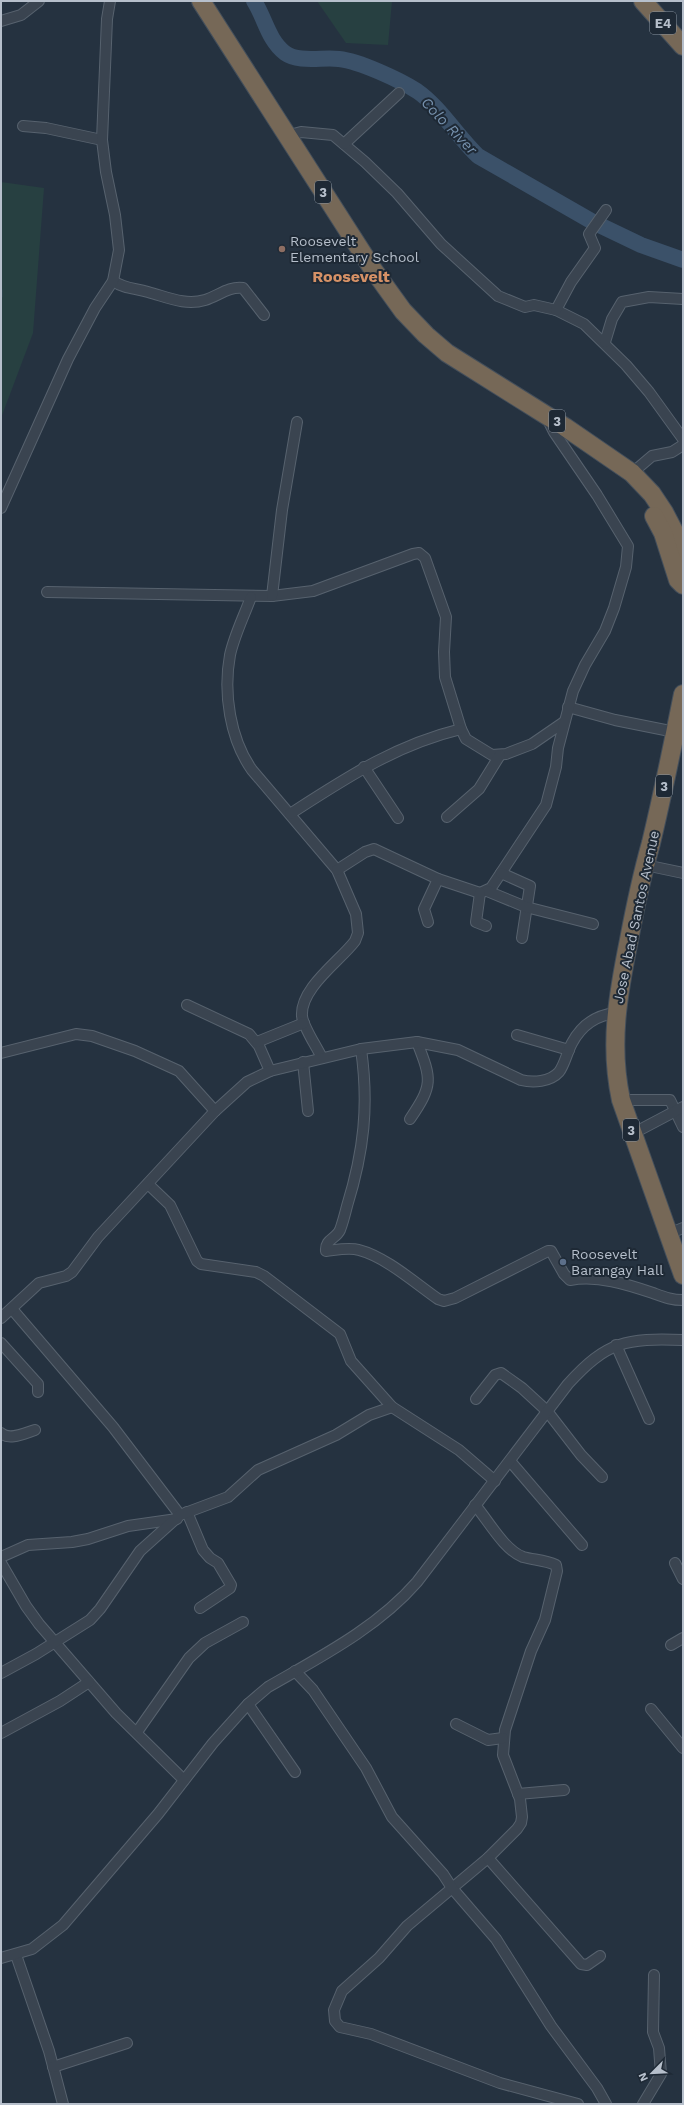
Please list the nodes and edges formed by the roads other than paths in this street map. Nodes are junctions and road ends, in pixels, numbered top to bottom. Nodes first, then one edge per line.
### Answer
1 (39, 1) edge
2 (110, 1) edge
3 (201, 1) edge
4 (643, 1) edge
5 (659, 1) edge
6 (1, 21) edge
7 (683, 27) edge
8 (683, 46) edge
9 (399, 93) dead end
10 (23, 126) dead end
11 (286, 136) junction
12 (102, 140) junction
13 (344, 144) junction
14 (605, 212) dead end
15 (112, 281) junction
16 (683, 299) edge
17 (556, 310) junction
18 (264, 315) dead end
19 (605, 342) junction
20 (546, 414) junction
21 (297, 422) dead end
22 (683, 439) edge
23 (683, 445) edge
24 (604, 454) junction
25 (632, 473) junction
26 (1, 508) edge
27 (674, 536) edge
28 (683, 554) edge
29 (683, 561) edge
30 (683, 585) edge
31 (47, 592) dead end
32 (272, 596) junction
33 (251, 597) junction
34 (683, 694) edge
35 (568, 707) junction
36 (564, 722) junction
37 (461, 729) junction
38 (676, 732) junction
39 (500, 756) junction
40 (364, 768) junction
41 (290, 814) junction
42 (447, 817) dead end
43 (398, 818) dead end
44 (645, 866) junction
45 (337, 870) junction
46 (500, 873) junction
47 (683, 873) edge
48 (438, 879) junction
49 (483, 892) junction
50 (526, 907) junction
51 (428, 922) dead end
52 (593, 924) dead end
53 (486, 926) dead end
54 (522, 938) dead end
55 (188, 1005) dead end
56 (616, 1014) junction
57 (304, 1023) junction
58 (517, 1035) dead end
59 (257, 1042) junction
60 (417, 1042) junction
61 (362, 1049) junction
62 (569, 1050) junction
63 (1, 1053) edge
64 (322, 1058) junction
65 (303, 1062) junction
66 (270, 1071) junction
67 (621, 1100) junction
68 (679, 1109) edge
69 (215, 1111) junction
70 (308, 1111) dead end
71 (410, 1119) dead end
72 (683, 1127) edge
73 (632, 1134) junction
74 (148, 1184) junction
75 (676, 1231) edge
76 (683, 1275) edge
77 (683, 1300) edge
78 (12, 1309) junction
79 (1, 1318) edge
80 (683, 1340) edge
81 (1, 1343) edge
82 (616, 1345) junction
83 (38, 1392) dead end
84 (476, 1399) dead end
85 (392, 1407) junction
86 (547, 1411) junction
87 (649, 1419) dead end
88 (35, 1430) dead end
89 (1, 1433) edge
90 (510, 1461) junction
91 (602, 1477) dead end
92 (495, 1481) junction
93 (475, 1505) junction
94 (181, 1515) junction
95 (582, 1545) dead end
96 (1, 1556) edge
97 (1, 1563) edge
98 (675, 1563) dead end
99 (683, 1579) edge
100 (200, 1608) dead end
101 (243, 1622) dead end
102 (683, 1638) edge
103 (55, 1642) junction
104 (672, 1645) dead end
105 (295, 1671) junction
106 (1, 1673) edge
107 (89, 1682) junction
108 (248, 1704) junction
109 (651, 1708) dead end
110 (456, 1724) dead end
111 (137, 1732) junction
112 (1, 1733) edge
113 (504, 1738) junction
114 (683, 1748) edge
115 (295, 1772) dead end
116 (184, 1780) junction
117 (564, 1790) dead end
118 (518, 1794) junction
119 (488, 1858) junction
120 (452, 1888) junction
121 (16, 1955) junction
122 (600, 1956) dead end
123 (1, 1958) edge
124 (654, 1975) dead end
125 (127, 2043) dead end
126 (53, 2067) junction
127 (558, 2101) edge
128 (62, 2104) edge
129 (578, 2104) edge
130 (606, 2104) edge
131 (643, 2104) edge

1 - 6 street
2 - 12 street
3 - 11 highway, 3
4 - 8 highway, E4
5 - 7 highway, E4
9 - 13 street
10 - 12 street
11 - 13 street
11 - 20 highway, 3
12 - 15 street
13 - 17 street
14 - 17 street
15 - 18 street
15 - 26 street
16 - 19 street
17 - 19 street
19 - 22 street
20 - 24 highway, 3
20 - 35 street
21 - 32 street
23 - 25 street
24 - 25 highway, 3
24 - 27 highway, 3
25 - 27 highway, 3
27 - 28 highway, 3
27 - 29 highway
27 - 30 highway, 3
31 - 33 street
32 - 33 street
32 - 37 street
33 - 41 street
34 - 38 highway, Jose Abad Santos Avenue / 3
35 - 36 street
35 - 38 street
36 - 39 street
36 - 46 street
37 - 39 street
37 - 40 street
38 - 44 highway, Jose Abad Santos Avenue / 3
39 - 42 street
40 - 41 street
40 - 43 street
41 - 45 street
44 - 47 street
44 - 56 highway, Jose Abad Santos Avenue / 3
45 - 48 street
45 - 57 street
46 - 49 street
46 - 50 street
48 - 49 street
48 - 51 street
49 - 50 street
49 - 53 street
50 - 52 street
50 - 54 street
55 - 59 street
56 - 62 street
56 - 67 highway, Jose Abad Santos Avenue / 3
57 - 59 street
57 - 64 street
58 - 62 street
59 - 66 street
60 - 61 street
60 - 62 street
60 - 71 street
61 - 64 street
61 - 77 street
63 - 69 street
64 - 65 street
65 - 66 street
65 - 70 street
66 - 69 street
67 - 68 street
67 - 73 highway, Jose Abad Santos Avenue / 3
68 - 72 street
68 - 73 street
69 - 74 street
73 - 75 highway, Jose Abad Santos Avenue / 3
74 - 78 street
74 - 85 street
75 - 76 highway, Jose Abad Santos Avenue / 3
78 - 79 street
78 - 94 street
80 - 82 street
81 - 83 street
82 - 86 street
82 - 87 street
84 - 86 street
85 - 92 street
85 - 94 street
86 - 90 street
86 - 91 street
88 - 89 street
90 - 92 street
90 - 95 street
92 - 93 street
93 - 105 street
93 - 113 street
94 - 96 street
94 - 100 street
94 - 103 street
97 - 103 street
98 - 99 street
101 - 111 street
102 - 104 street
103 - 106 street
103 - 107 street
105 - 108 street
105 - 120 street
107 - 111 street
107 - 112 street
108 - 115 street
108 - 116 street
109 - 114 street
110 - 113 street
111 - 116 street
113 - 118 street
116 - 121 street
117 - 118 street
118 - 119 street
119 - 120 street
119 - 122 street
120 - 127 street
120 - 130 street
121 - 123 street
121 - 126 street
124 - 131 street
125 - 126 street
126 - 128 street
127 - 129 street

